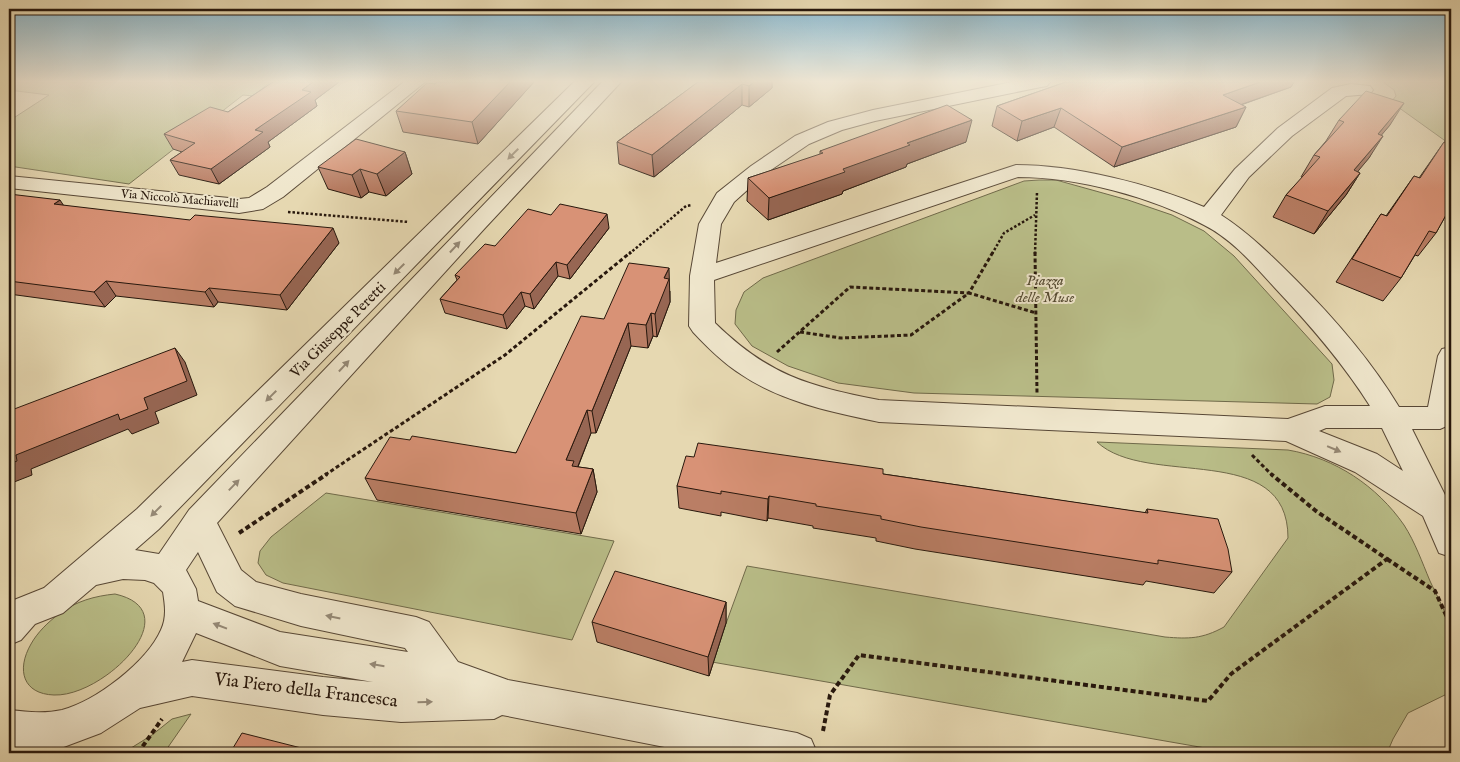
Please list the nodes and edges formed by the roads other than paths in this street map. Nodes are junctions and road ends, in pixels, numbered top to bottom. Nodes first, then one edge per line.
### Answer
1 (367, 118) edge
2 (550, 118) edge
3 (578, 118) edge
4 (868, 118) edge
5 (1305, 118) edge
6 (9, 182) edge
7 (1207, 218) junction
8 (702, 276) junction
9 (1451, 356) edge
10 (1391, 418) junction
11 (1289, 430) junction
12 (1436, 508) junction
13 (206, 536) junction
14 (1451, 543) edge
15 (86, 572) junction
16 (166, 573) junction
17 (46, 605) junction
18 (9, 610) edge
19 (183, 611) junction
20 (9, 628) edge
21 (446, 676) junction
22 (134, 691) junction
23 (508, 699) junction
24 (17, 738) edge
25 (810, 744) edge

1 - 6 street, Via Niccolò Machiavelli
2 -> 15 street, Via Giuseppe Peretti
13 -> 3 street, Via Giuseppe Peretti
4 - 8 street
5 - 7 street
7 - 8 street
7 - 10 street
8 - 11 street
9 - 10 street
10 - 11 street
10 - 12 street
11 -> 12 street
12 - 14 street
13 - 16 street, Via Giuseppe Peretti
21 -> 13 street
15 - 16 street
15 - 17 street, Via Giuseppe Peretti
16 - 19 street
17 - 18 street
17 - 20 street
21 -> 19 street, Via Piero della Francesca
19 - 22 street
21 - 23 street, Via Piero della Francesca
22 -> 23 street, Via Piero della Francesca
22 - 24 street
23 - 25 street, Via Piero della Francesca

